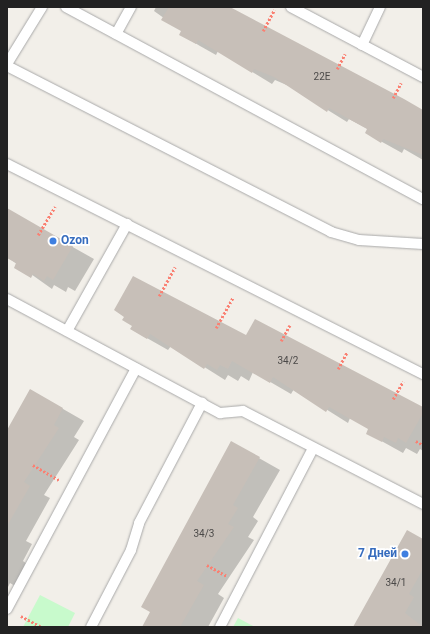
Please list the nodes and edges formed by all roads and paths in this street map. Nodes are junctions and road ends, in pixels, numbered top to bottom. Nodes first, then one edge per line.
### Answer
1 (42, 7) edge
2 (66, 7) edge
3 (131, 7) edge
4 (276, 7) edge
5 (291, 7) edge
6 (380, 7) edge
7 (263, 31) dead end
8 (116, 34) junction
9 (362, 45) junction
10 (7, 65) edge
11 (423, 77) edge
12 (7, 164) edge
13 (63, 192) junction
14 (423, 199) edge
15 (127, 224) junction
16 (38, 235) dead end
17 (423, 244) edge
18 (183, 253) junction
19 (241, 282) junction
20 (159, 296) dead end
21 (7, 299) edge
22 (216, 328) dead end
23 (67, 331) junction
24 (136, 368) junction
25 (423, 374) edge
26 (202, 404) junction
27 (416, 441) dead end
28 (423, 445) edge
29 (313, 448) junction
30 (33, 465) dead end
31 (72, 487) junction
32 (423, 504) edge
33 (207, 565) dead end
34 (242, 585) junction
35 (7, 609) edge
36 (42, 627) edge
37 (90, 627) edge
38 (220, 627) edge

1 - 10 lane
2 - 8 lane
3 - 8 lane
4 - 7 path
5 - 9 lane
6 - 9 lane
8 - 14 lane
9 - 11 lane
10 - 17 lane
12 - 13 lane
13 - 15 lane
13 - 16 path
15 - 18 lane
15 - 23 lane
18 - 19 lane
18 - 20 path
19 - 22 path
19 - 25 lane
21 - 23 lane
23 - 24 lane
24 - 26 lane
24 - 31 lane
26 - 29 lane
26 - 37 lane
27 - 28 path
29 - 32 lane
29 - 34 lane
30 - 31 path
31 - 35 lane
33 - 34 path
34 - 38 lane
35 - 36 path

